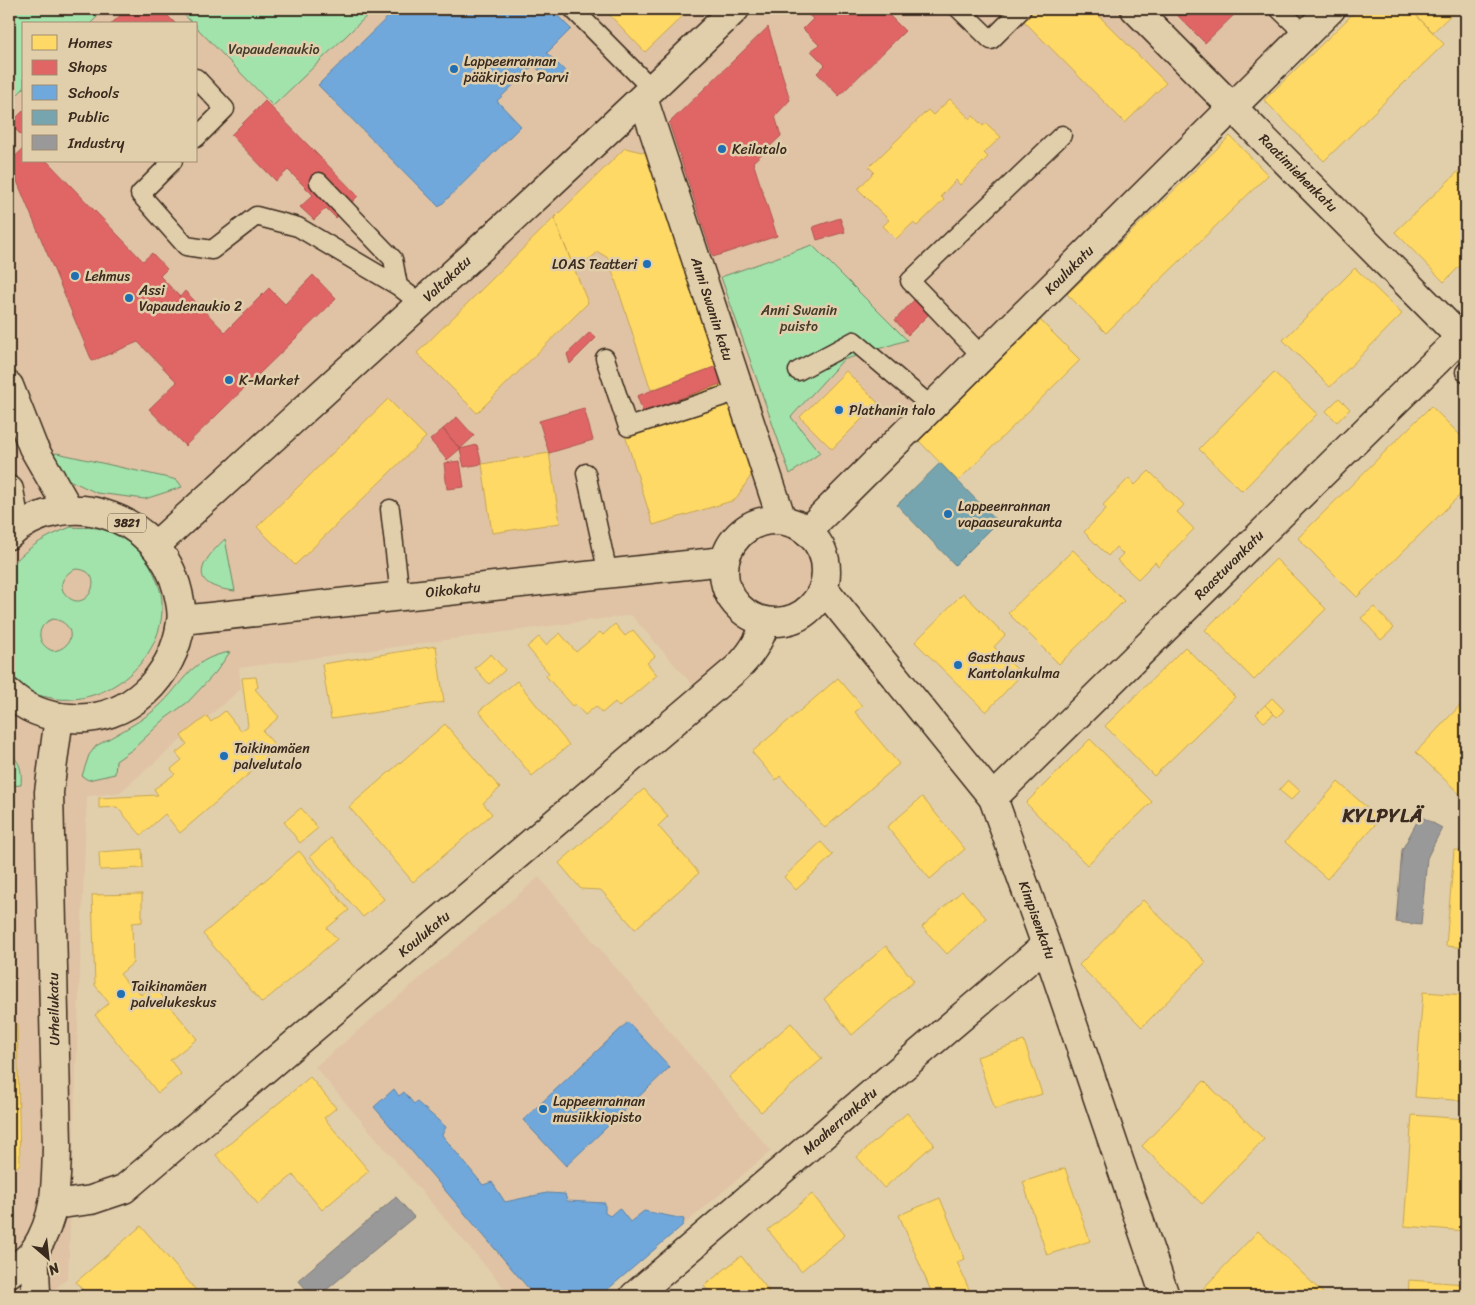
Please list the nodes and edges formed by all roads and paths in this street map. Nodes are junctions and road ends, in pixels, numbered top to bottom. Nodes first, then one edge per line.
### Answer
1 (573, 9) edge
2 (734, 9) edge
3 (959, 9) edge
4 (1022, 9) edge
5 (1135, 9) edge
6 (1279, 9) edge
7 (1331, 9) edge
8 (1305, 34) junction
9 (198, 80) edge
10 (647, 93) junction
11 (1232, 107) junction
12 (1062, 135) dead end
13 (198, 136) edge
14 (172, 162) edge
15 (319, 182) dead end
16 (398, 286) junction
17 (421, 304) junction
18 (1464, 335) edge
19 (982, 356) junction
20 (605, 358) dead end
21 (798, 371) dead end
22 (9, 386) edge
23 (739, 391) junction
24 (932, 407) junction
25 (586, 472) dead end
26 (9, 490) edge
27 (390, 509) dead end
28 (69, 510) junction
29 (782, 520) junction
30 (12, 531) edge
31 (807, 531) junction
32 (155, 546) junction
33 (724, 561) junction
34 (608, 574) junction
35 (824, 589) junction
36 (400, 596) junction
37 (182, 620) junction
38 (766, 622) junction
39 (12, 700) edge
40 (59, 717) junction
41 (993, 798) junction
42 (1046, 945) junction
43 (54, 1205) junction
44 (34, 1251) junction
45 (9, 1273) edge
46 (38, 1296) edge
47 (634, 1296) edge
48 (1165, 1296) edge

1 - 10 lane, Anni Swanin katu
2 - 10 street, Valtakatu
3 - 4 lane
5 - 11 street, Raatimiehenkatu
6 - 8 lane
7 - 8 street, Koulukatu
8 - 11 street, Koulukatu
9 - 13 lane
10 - 17 street, Valtakatu
10 - 23 street, Anni Swanin katu
11 - 18 street, Raatimiehenkatu
11 - 19 street, Koulukatu
12 - 19 lane
14 - 16 lane
15 - 16 lane
16 - 17 lane
17 - 32 street, Valtakatu
18 - 41 street, Raastuvankatu
19 - 24 street, Koulukatu
20 - 23 lane
21 - 24 lane
22 - 28 street
23 - 29 street, Anni Swanin katu
24 - 31 street, Koulukatu
25 - 34 lane
26 - 30 street, 3821
27 - 36 lane
28 - 30 street, 3821
28 - 32 street, 3821
29 - 31 street
29 - 33 street
31 - 35 street
32 - 37 street, 3821
33 - 34 street, Oikokatu
33 - 38 street
34 - 36 street, Oikokatu
35 - 38 street
35 - 41 street, Kimpisenkatu
36 - 37 street, Oikokatu
37 - 40 street, 3821
38 - 43 street, Koulukatu
39 - 40 street, 3821
40 - 43 street, Urheilukatu
41 - 42 street, Kimpisenkatu
42 - 47 street, Maaherrankatu
42 - 48 street, Kimpisenkatu
43 - 44 street, Urheilukatu
44 - 45 street
44 - 46 street, Urheilukatu

